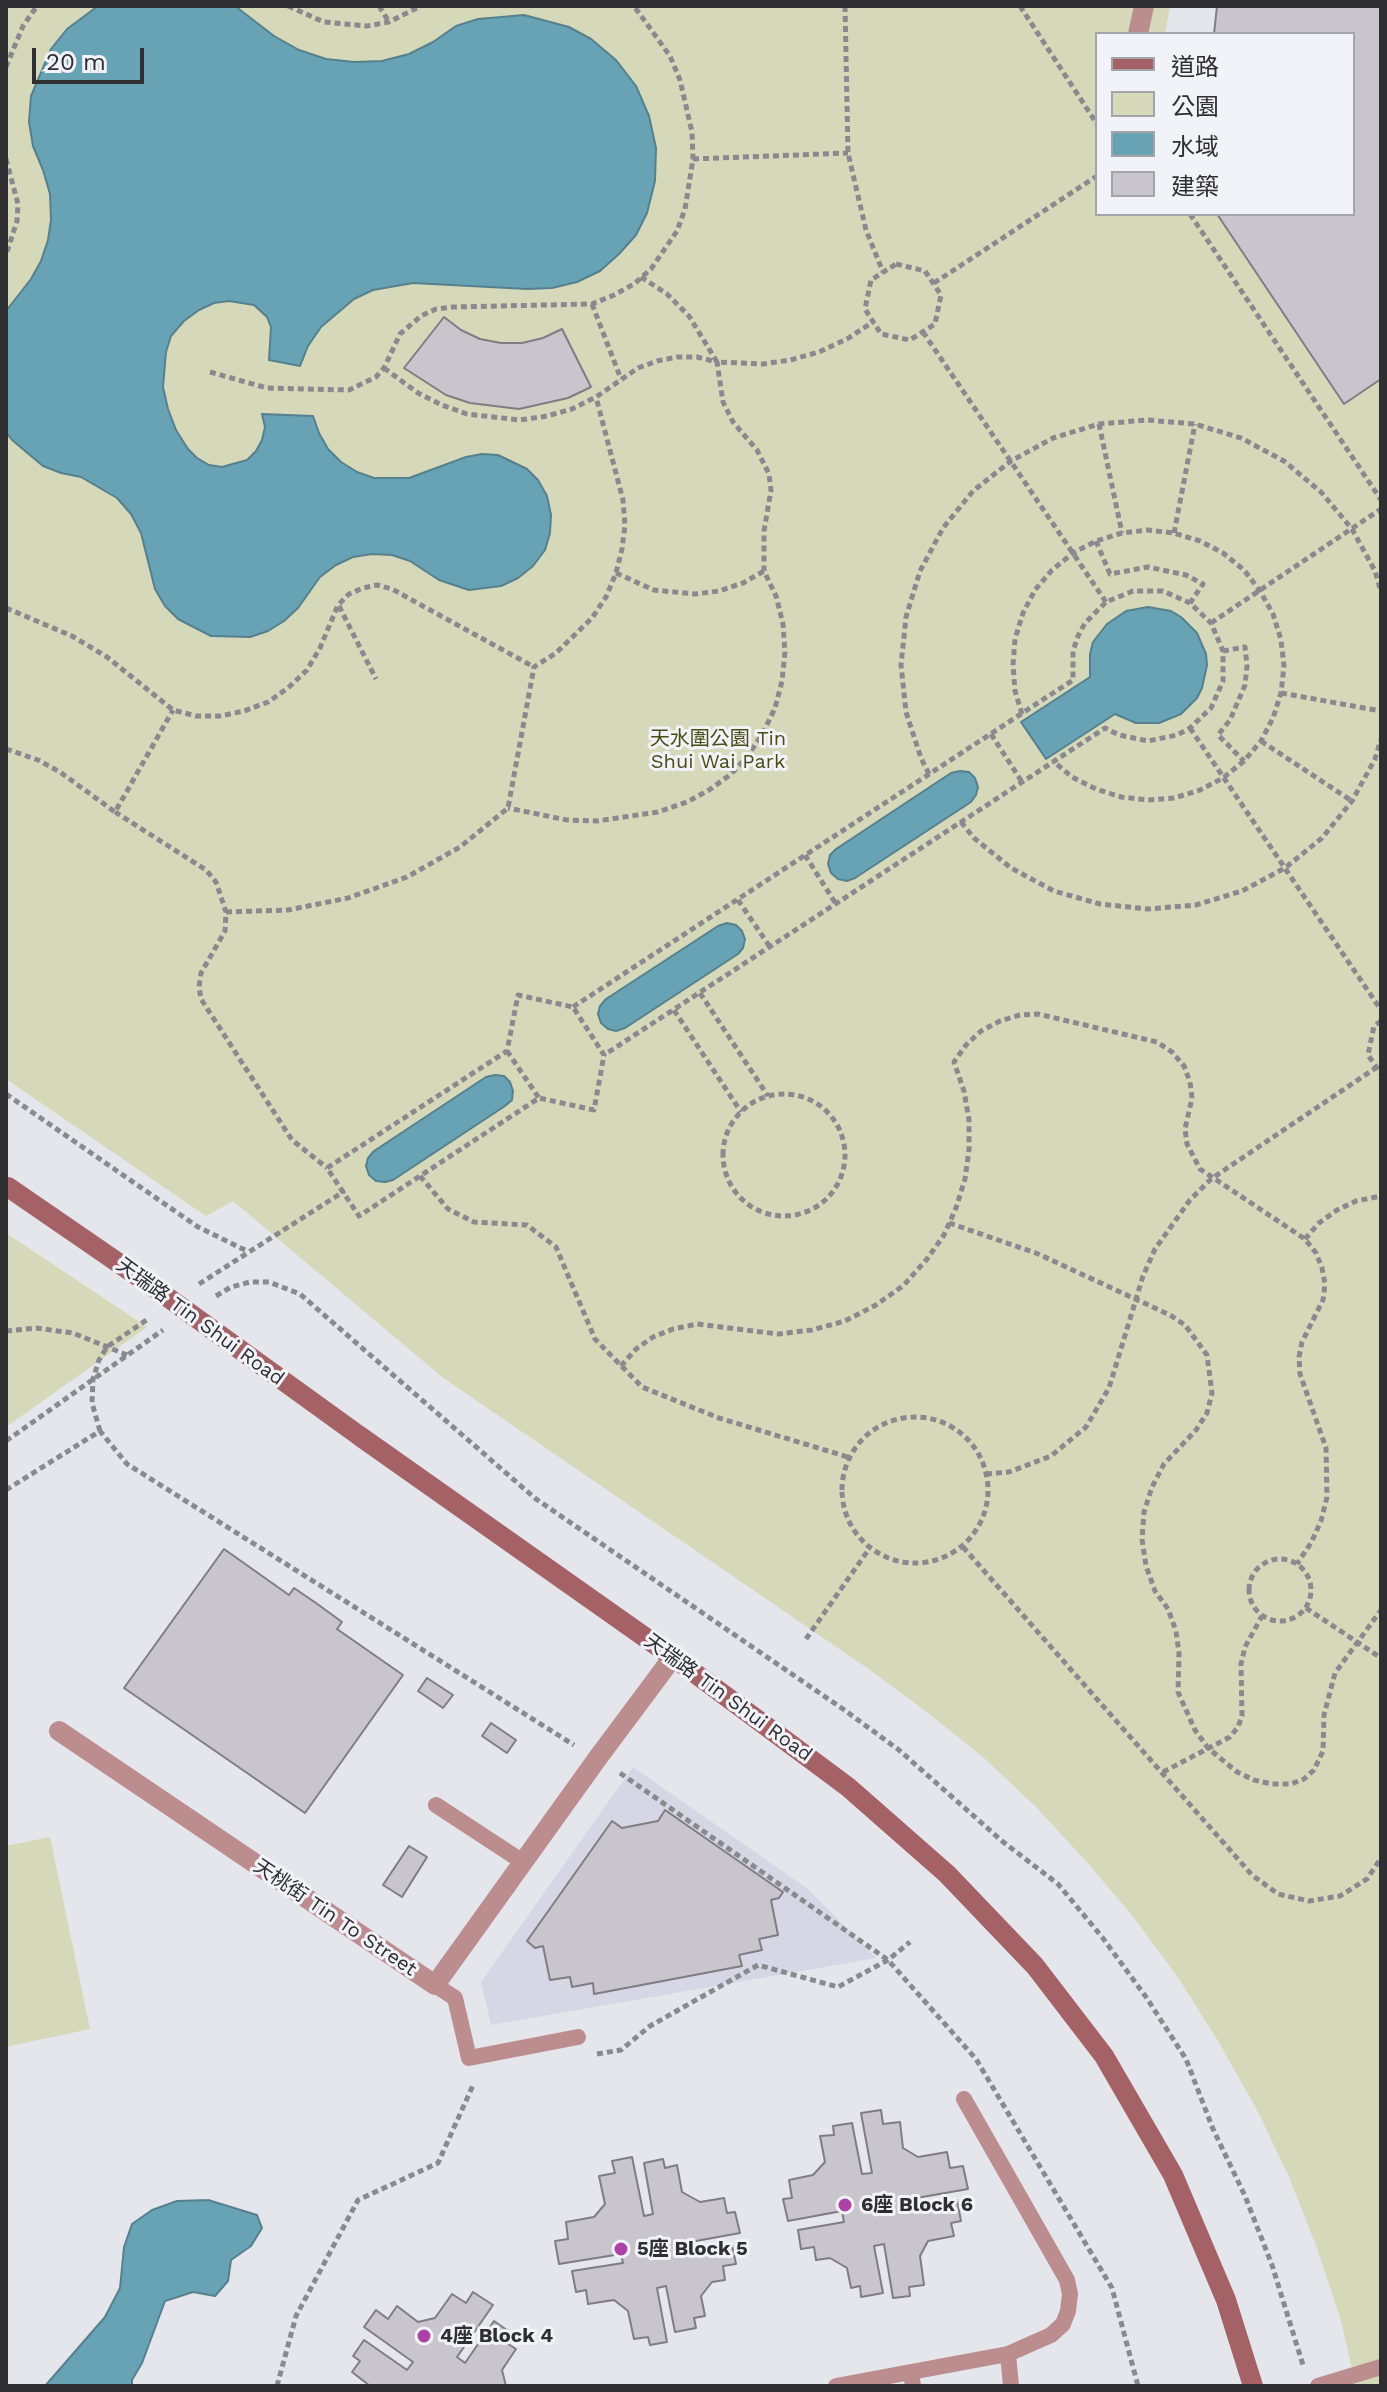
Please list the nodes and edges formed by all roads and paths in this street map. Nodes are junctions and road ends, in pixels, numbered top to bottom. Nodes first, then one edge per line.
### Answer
1 (37, 6) edge
2 (288, 6) edge
3 (379, 6) edge
4 (421, 6) edge
5 (634, 6) edge
6 (845, 6) edge
7 (1020, 6) edge
8 (1144, 6) edge
9 (389, 22) junction
10 (1138, 32) edge
11 (6, 67) edge
12 (1095, 121) edge
13 (848, 153) junction
14 (6, 159) edge
15 (693, 159) junction
16 (1095, 177) edge
17 (1191, 216) edge
18 (6, 255) edge
19 (883, 272) junction
20 (641, 277) junction
21 (933, 283) junction
22 (592, 304) junction
23 (873, 322) junction
24 (923, 332) junction
25 (717, 362) junction
26 (384, 368) junction
27 (210, 372) dead end
28 (621, 379) junction
29 (596, 397) junction
30 (1099, 424) junction
31 (1195, 424) junction
32 (1011, 461) junction
33 (1381, 500) edge
34 (1381, 509) edge
35 (1352, 529) junction
36 (1122, 533) junction
37 (1174, 533) junction
38 (1096, 541) junction
39 (1073, 553) junction
40 (764, 571) junction
41 (616, 573) junction
42 (1260, 591) junction
43 (1381, 592) edge
44 (1106, 602) junction
45 (1190, 603) junction
46 (338, 605) junction
47 (6, 608) edge
48 (1211, 623) junction
49 (1223, 651) junction
50 (534, 667) junction
51 (376, 679) dead end
52 (1281, 693) junction
53 (173, 710) junction
54 (1381, 711) edge
55 (1022, 714) junction
56 (1190, 728) junction
57 (991, 734) junction
58 (1381, 739) edge
59 (1261, 741) junction
60 (6, 749) edge
61 (1053, 761) junction
62 (1244, 761) junction
63 (929, 774) junction
64 (1223, 778) junction
65 (1022, 782) junction
66 (1352, 801) junction
67 (508, 808) junction
68 (115, 812) junction
69 (961, 822) junction
70 (805, 855) junction
71 (1285, 868) junction
72 (738, 900) junction
73 (836, 904) junction
74 (226, 912) junction
75 (770, 947) junction
76 (700, 993) junction
77 (573, 1007) junction
78 (674, 1010) junction
79 (1381, 1010) edge
80 (1381, 1021) edge
81 (507, 1051) junction
82 (604, 1055) junction
83 (1377, 1067) junction
84 (1381, 1074) edge
85 (6, 1094) edge
86 (768, 1096) junction
87 (539, 1098) junction
88 (741, 1112) junction
89 (327, 1168) junction
90 (420, 1176) junction
91 (1211, 1179) junction
92 (7, 1186) edge
93 (343, 1192) junction
94 (1381, 1196) edge
95 (949, 1223) junction
96 (1305, 1239) junction
97 (248, 1252) junction
98 (196, 1286) dead end
99 (215, 1297) dead end
100 (1135, 1301) junction
101 (158, 1312) dead end
102 (6, 1331) edge
103 (161, 1331) dead end
104 (107, 1347) junction
105 (127, 1355) junction
106 (621, 1366) junction
107 (93, 1379) junction
108 (100, 1431) junction
109 (6, 1441) edge
110 (848, 1457) junction
111 (986, 1474) junction
112 (6, 1490) edge
113 (963, 1547) junction
114 (869, 1549) junction
115 (1297, 1564) junction
116 (1306, 1608) junction
117 (1381, 1610) edge
118 (1262, 1616) junction
119 (806, 1639) dead end
120 (1357, 1642) junction
121 (673, 1657) junction
122 (1381, 1658) edge
123 (59, 1731) dead end
124 (1208, 1748) junction
125 (597, 1759) junction
126 (1163, 1772) junction
127 (436, 1805) dead end
128 (1381, 1858) edge
129 (523, 1862) junction
130 (910, 1942) dead end
131 (888, 1960) junction
132 (435, 1985) junction
133 (578, 2037) dead end
134 (592, 2055) dead end
135 (476, 2077) dead end
136 (964, 2099) dead end
137 (1008, 2354) junction
138 (1381, 2367) edge
139 (1304, 2369) dead end
140 (912, 2379) edge
141 (277, 2386) edge
142 (836, 2386) edge
143 (1011, 2386) edge
144 (1138, 2386) edge
145 (1253, 2386) edge
146 (1318, 2386) edge

1 - 11 path
2 - 9 path
3 - 9 path
4 - 9 path
5 - 15 path
6 - 13 path
7 - 12 path
8 - 10 street
13 - 15 path
13 - 19 path
14 - 18 path
15 - 20 path
16 - 21 path
17 - 33 path
19 - 21 path
19 - 23 path
20 - 22 path
20 - 25 path
21 - 24 path
22 - 26 path
22 - 28 path
23 - 24 path
23 - 25 path
24 - 32 path
25 - 28 path
25 - 40 path
26 - 27 path
26 - 29 path
28 - 29 path
29 - 41 path
30 - 31 path
30 - 32 path
30 - 36 path
31 - 35 path
31 - 37 path
32 - 39 path
32 - 63 path
34 - 35 path
35 - 42 path
35 - 43 path
36 - 37 path
36 - 38 path
37 - 42 path
38 - 39 path
38 - 45 path
39 - 44 path
39 - 55 path
40 - 41 path
40 - 67 path
41 - 50 path
42 - 48 path
42 - 52 path
44 - 45 path
44 - 55 path
45 - 48 path
46 - 50 path
46 - 51 path
46 - 53 path
47 - 53 path
48 - 49 path
49 - 56 path
49 - 62 path
50 - 67 path
52 - 54 path
52 - 59 path
53 - 68 path
55 - 57 path
56 - 61 path
56 - 64 path
57 - 63 path
57 - 65 path
58 - 66 path
59 - 62 path
59 - 66 path
60 - 68 path
61 - 64 path
61 - 65 path
62 - 64 path
63 - 70 path
64 - 71 path
65 - 69 path
66 - 71 path
67 - 74 path
68 - 74 path
69 - 71 path
69 - 73 path
70 - 72 path
70 - 73 path
71 - 79 path
72 - 75 path
72 - 77 path
73 - 75 path
74 - 89 path
75 - 76 path
76 - 78 path
76 - 86 path
77 - 81 path
77 - 82 path
78 - 82 path
78 - 88 path
80 - 83 path
81 - 87 path
81 - 89 path
82 - 87 path
83 - 84 path
83 - 91 path
85 - 97 path
86 - 88 path
86 - 88 path
87 - 90 path
89 - 93 path
90 - 93 path
90 - 106 path
91 - 95 path
91 - 96 path
91 - 100 path
92 - 121 main road, 天瑞路 Tin Shui Road, bridge
93 - 97 path
94 - 96 path
95 - 100 path
95 - 106 path
96 - 115 path
97 - 98 path
99 - 139 path
100 - 111 path
100 - 124 path
101 - 104 path
102 - 104 path
103 - 105 path
104 - 105 path
104 - 107 path
105 - 107 path
106 - 110 path
107 - 108 path
107 - 109 path
108 - 112 path
108 - 125 path
110 - 111 path
110 - 114 path
111 - 113 path
113 - 114 path
113 - 126 path
114 - 119 path
115 - 116 path
115 - 118 path
116 - 118 path
116 - 120 path
117 - 120 path
118 - 124 path
120 - 122 path
120 - 124 path
121 - 125 street, 天桃街 Tin To Street
121 - 145 main road, 天瑞路 Tin Shui Road
123 - 132 street, 天桃街 Tin To Street
124 - 126 path
125 - 129 street, 天桃街 Tin To Street
125 - 131 path
126 - 128 path
127 - 129 lane
129 - 132 street, 天桃街 Tin To Street
130 - 131 path
131 - 134 path
131 - 144 path
132 - 133 lane
135 - 141 path
136 - 137 lane
137 - 140 lane
137 - 143 lane
138 - 146 lane
140 - 142 lane

